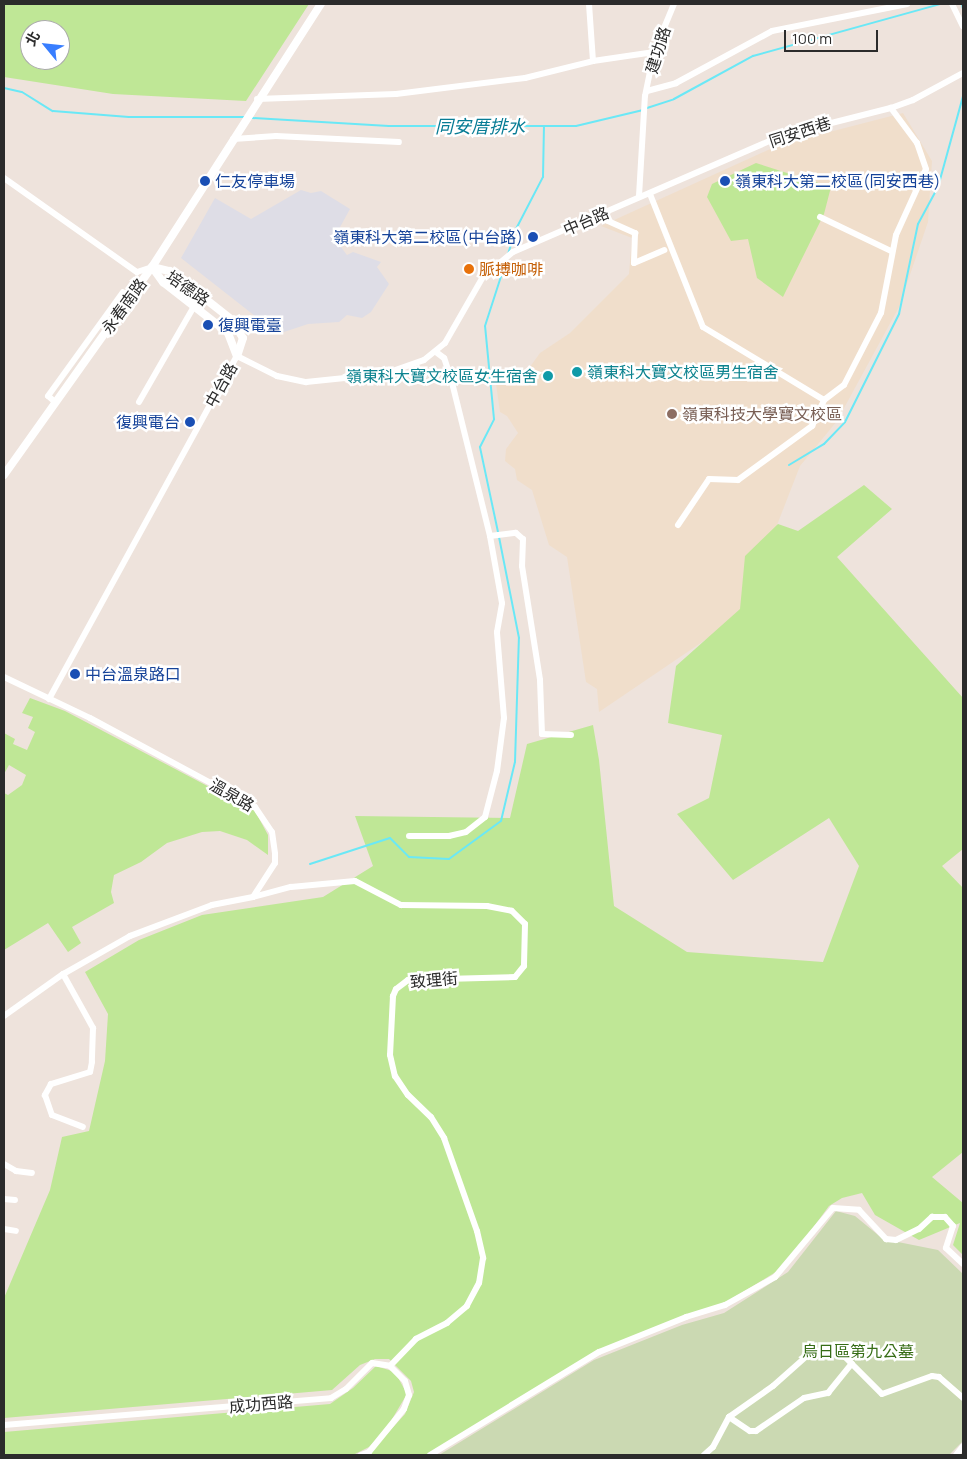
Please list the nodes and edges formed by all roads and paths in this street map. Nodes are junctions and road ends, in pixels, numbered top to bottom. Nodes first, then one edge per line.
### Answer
1 (321, 4) edge
2 (589, 4) edge
3 (674, 4) edge
4 (907, 4) edge
5 (952, 4) edge
6 (963, 27) edge
7 (654, 52) junction
8 (593, 61) junction
9 (963, 73) edge
10 (646, 94) junction
11 (257, 99) junction
12 (891, 108) junction
13 (235, 136) junction
14 (399, 142) dead end
15 (4, 178) edge
16 (650, 194) junction
17 (638, 196) junction
18 (602, 215) junction
19 (820, 217) dead end
20 (664, 250) dead end
21 (891, 251) junction
22 (152, 267) junction
23 (124, 292) dead end
24 (200, 296) junction
25 (194, 305) junction
26 (436, 352) junction
27 (237, 356) junction
28 (824, 400) junction
29 (56, 402) junction
30 (139, 402) dead end
31 (4, 474) edge
32 (678, 525) dead end
33 (490, 536) junction
34 (4, 677) edge
35 (49, 699) junction
36 (571, 735) dead end
37 (409, 836) dead end
38 (253, 897) junction
39 (64, 974) junction
40 (4, 1016) edge
41 (83, 1127) dead end
42 (4, 1164) edge
43 (32, 1173) dead end
44 (4, 1198) edge
45 (15, 1200) dead end
46 (4, 1229) edge
47 (16, 1231) dead end
48 (963, 1264) edge
49 (852, 1363) junction
50 (390, 1366) junction
51 (963, 1398) edge
52 (729, 1417) junction
53 (4, 1425) edge
54 (963, 1446) edge
55 (361, 1455) edge
56 (430, 1455) edge
57 (704, 1455) edge
58 (956, 1455) edge

1 - 11 street
2 - 8 street
3 - 7 street, 建功路
4 - 10 street
5 - 6 street
7 - 8 street
7 - 10 street, 建功路
8 - 11 street
9 - 12 street, 同安西巷
10 - 17 street, 建功路
11 - 13 street, 永春南路
12 - 16 street, 同安西巷
12 - 21 street
13 - 14 street
13 - 22 street, 永春南路
15 - 22 street, 培德路
16 - 17 street, 同安西巷
16 - 28 street
17 - 18 street, 中台路
18 - 20 street
18 - 26 street, 中台路
19 - 21 street
21 - 28 street
22 - 24 street, 培德路
22 - 25 street, 培德路
22 - 29 street, 永春南路
23 - 29 street
24 - 25 street
24 - 27 street, 培德路
25 - 27 street, 培德路
25 - 30 street
26 - 27 street, 中台路
26 - 33 street
27 - 35 street, 中台路
28 - 32 street
29 - 31 street, 永春南路
33 - 36 street
33 - 37 street
34 - 35 street, 溫泉路
35 - 38 street, 溫泉路
38 - 39 street
38 - 50 street, 致理街
39 - 40 street
39 - 41 street
42 - 43 street
44 - 45 street
46 - 47 street
48 - 56 street
49 - 51 street
49 - 52 street
49 - 52 street
50 - 53 street, 成功西路
50 - 55 street
52 - 57 street
54 - 58 street

